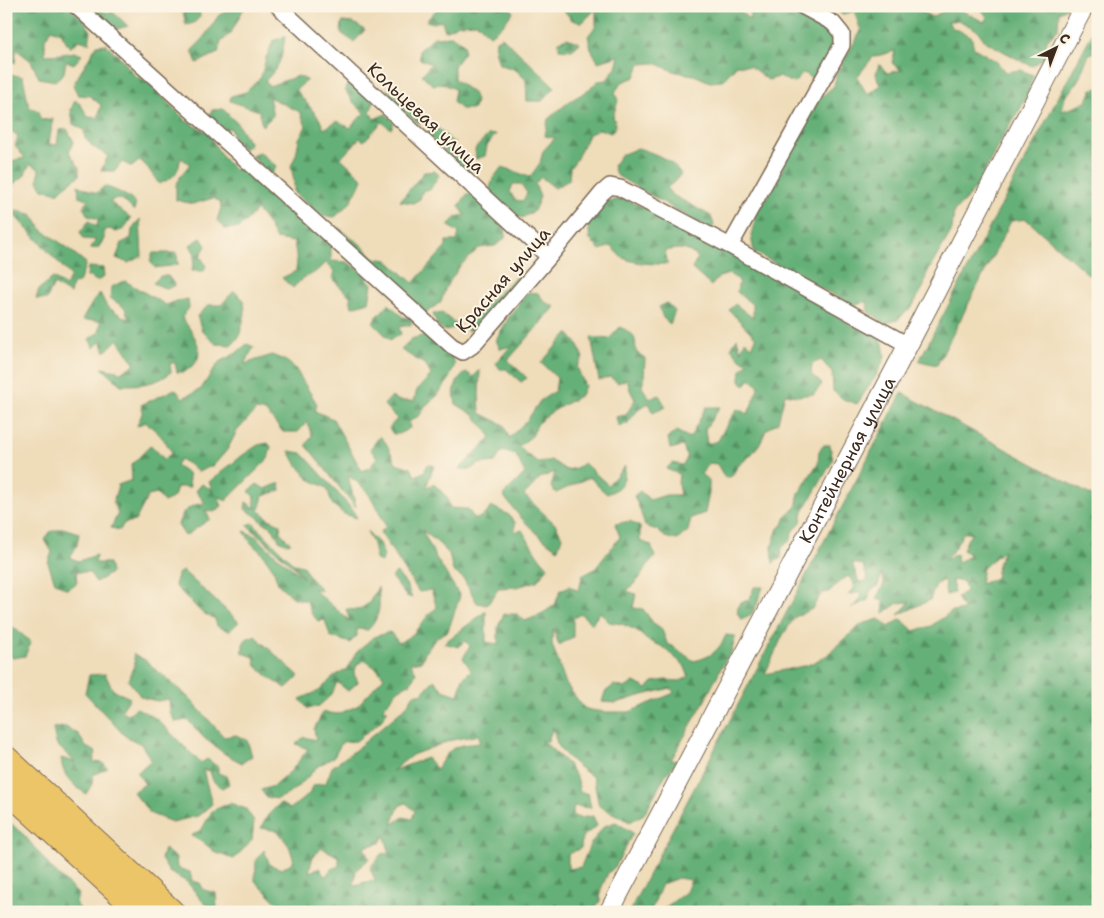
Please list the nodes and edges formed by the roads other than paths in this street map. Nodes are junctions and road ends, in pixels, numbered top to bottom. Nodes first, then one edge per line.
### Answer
1 (76, 6) edge
2 (278, 6) edge
3 (802, 6) edge
4 (1084, 6) edge
5 (730, 246) junction
6 (549, 257) junction
7 (908, 345) junction
8 (6, 758) edge
9 (6, 789) edge
10 (140, 912) edge
11 (172, 912) edge
12 (609, 912) edge

1 - 6 street, Красная улица
2 - 6 street, Кольцевая улица
3 - 5 street
4 - 7 street, Контейнерная улица
5 - 6 street, Красная улица
5 - 7 street, Красная улица
7 - 12 street, Контейнерная улица
8 - 11 main road
9 - 10 main road

